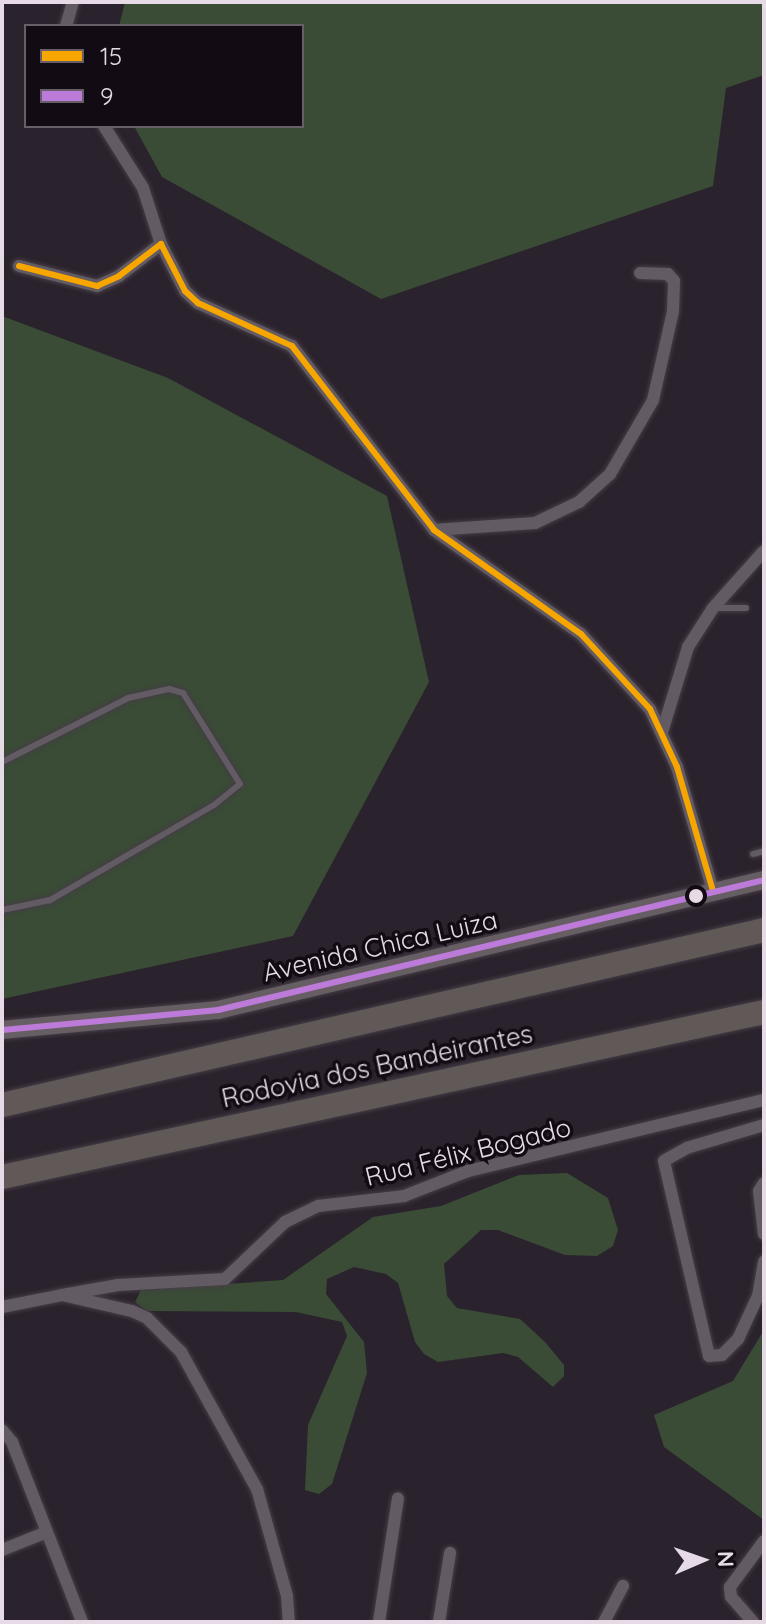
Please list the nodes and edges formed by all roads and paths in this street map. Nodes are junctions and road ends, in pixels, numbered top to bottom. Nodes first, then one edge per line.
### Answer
1 (73, 2) edge
2 (67, 24) edge
3 (105, 128) edge
4 (161, 244) junction
5 (19, 266) dead end
6 (640, 273) dead end
7 (434, 530) junction
8 (764, 551) edge
9 (713, 608) junction
10 (746, 608) dead end
11 (663, 729) junction
12 (2, 762) edge
13 (764, 851) edge
14 (753, 854) dead end
15 (764, 880) edge
16 (713, 891) junction
17 (2, 910) edge
18 (764, 930) edge
19 (764, 1012) edge
20 (2, 1030) edge
21 (764, 1100) edge
22 (2, 1105) edge
23 (764, 1125) edge
24 (2, 1177) edge
25 (764, 1183) edge
26 (764, 1234) edge
27 (764, 1262) edge
28 (62, 1295) junction
29 (2, 1307) edge
30 (2, 1430) edge
31 (398, 1498) dead end
32 (47, 1532) junction
33 (759, 1546) edge
34 (2, 1550) edge
35 (450, 1553) dead end
36 (764, 1560) edge
37 (623, 1586) dead end
38 (82, 1622) edge
39 (289, 1622) edge
40 (379, 1622) edge
41 (439, 1622) edge
42 (604, 1622) edge
43 (753, 1622) edge

1 - 2 street
3 - 4 street
4 - 5 street
4 - 7 street
6 - 7 street
7 - 11 street
8 - 9 street
9 - 10 lane
9 - 11 street
11 - 16 street
12 - 17 lane
13 - 14 lane
15 - 16 main road, Avenida Chica Luiza
16 - 20 main road, Avenida Chica Luiza
18 - 22 highway, Rodovia dos Bandeirantes
19 - 24 highway, Rodovia dos Bandeirantes
21 - 28 street, Rua Félix Bogado
23 - 27 street
25 - 26 street
28 - 29 street, Rua Félix Bogado
28 - 39 street
30 - 32 street
31 - 40 street
32 - 34 street
32 - 38 street
33 - 36 street
33 - 43 street
35 - 41 street
37 - 42 street

